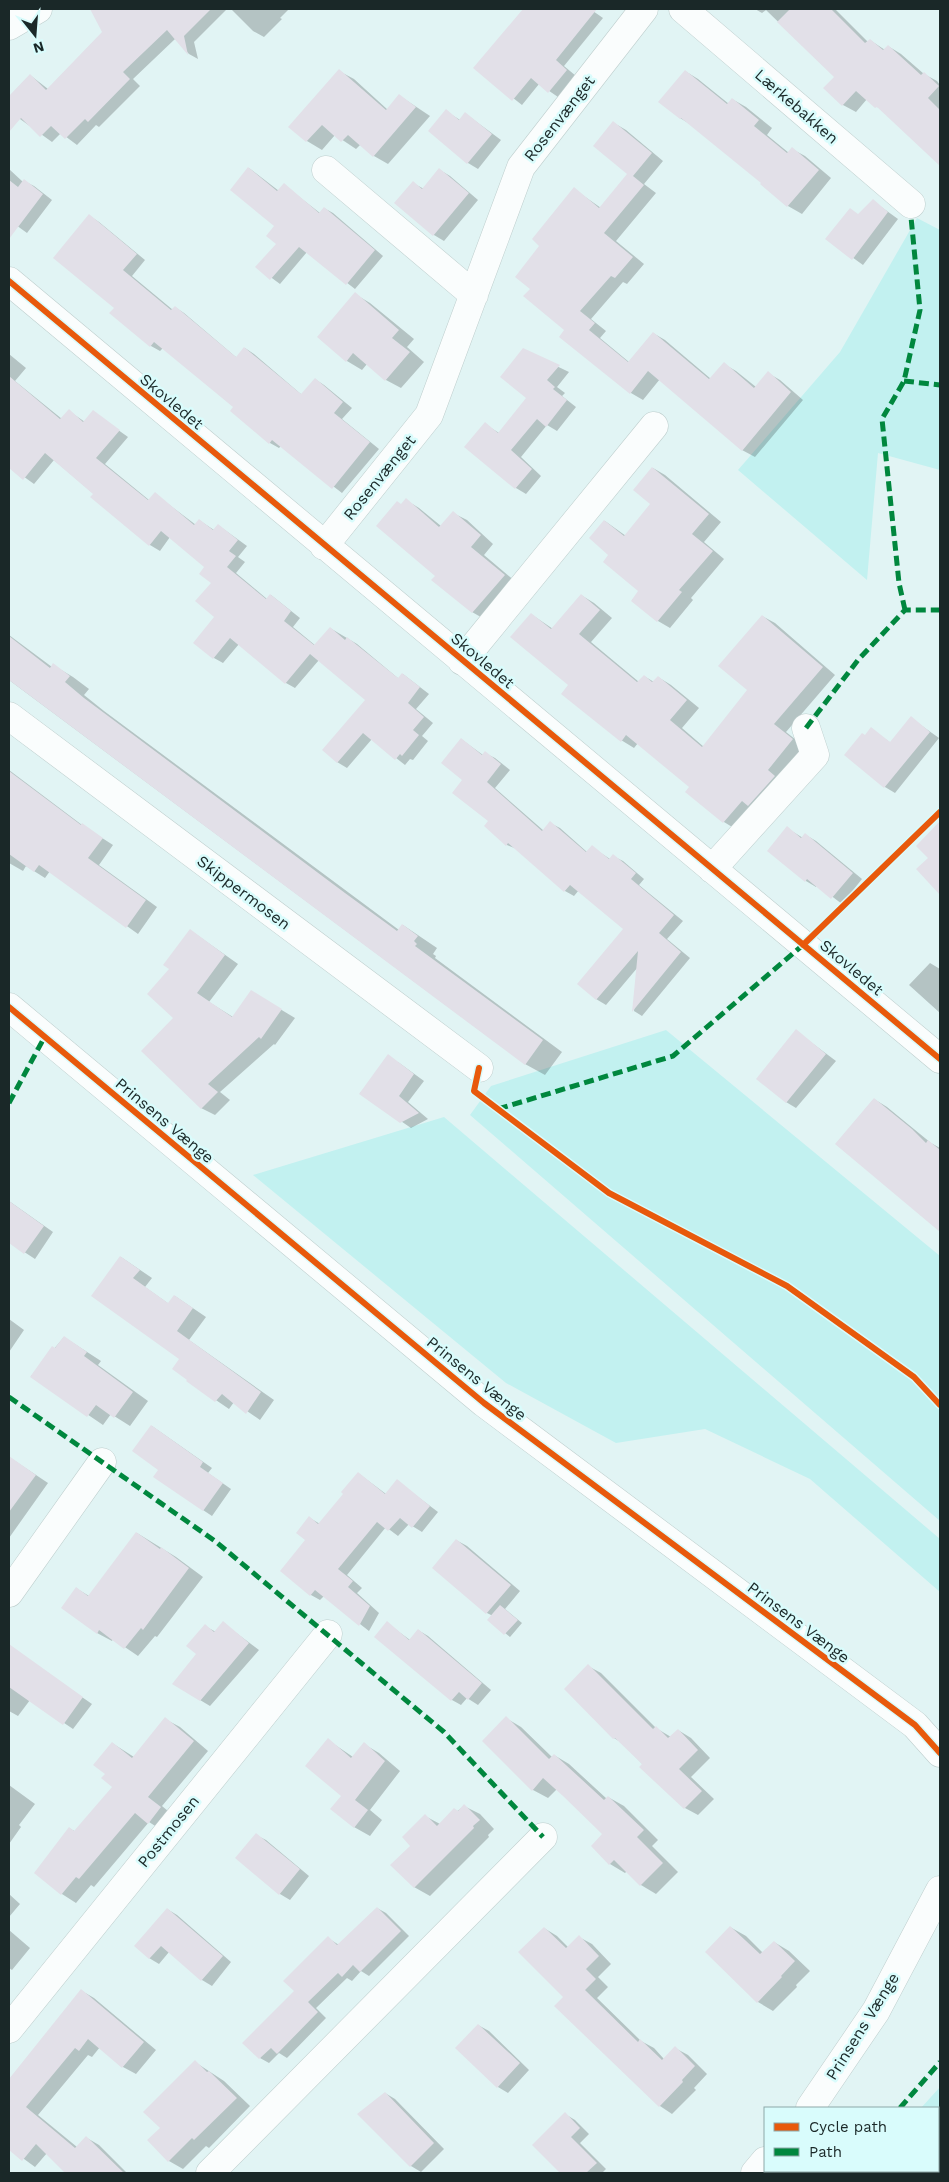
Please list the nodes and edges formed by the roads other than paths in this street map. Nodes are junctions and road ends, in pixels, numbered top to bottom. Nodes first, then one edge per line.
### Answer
1 (38, 9) edge
2 (644, 9) edge
3 (683, 9) edge
4 (9, 26) edge
5 (326, 170) dead end
6 (911, 204) dead end
7 (9, 281) edge
8 (474, 295) junction
9 (654, 426) dead end
10 (324, 546) junction
11 (462, 661) junction
12 (9, 716) edge
13 (806, 728) dead end
14 (712, 869) junction
15 (9, 1007) edge
16 (940, 1059) edge
17 (479, 1068) dead end
18 (102, 1462) dead end
19 (9, 1593) edge
20 (328, 1634) dead end
21 (940, 1753) edge
22 (543, 1837) dead end
23 (940, 1890) edge
24 (9, 2029) edge
25 (811, 2107) edge
26 (764, 2162) edge
27 (210, 2173) edge
28 (755, 2173) edge

1 - 4 street
2 - 8 street, Rosenvænget
3 - 6 street, Lærkebakken
5 - 8 street
7 - 10 street, Skovledet
8 - 10 street, Rosenvænget
9 - 11 street, Skovledet
10 - 11 street, Skovledet
11 - 14 street, Skovledet
12 - 17 street, Skippermosen
13 - 14 street
14 - 16 street, Skovledet
15 - 21 street, Prinsens Vænge
18 - 19 street
20 - 24 street, Postmosen
22 - 27 street
23 - 25 street, Prinsens Vænge
26 - 28 street

